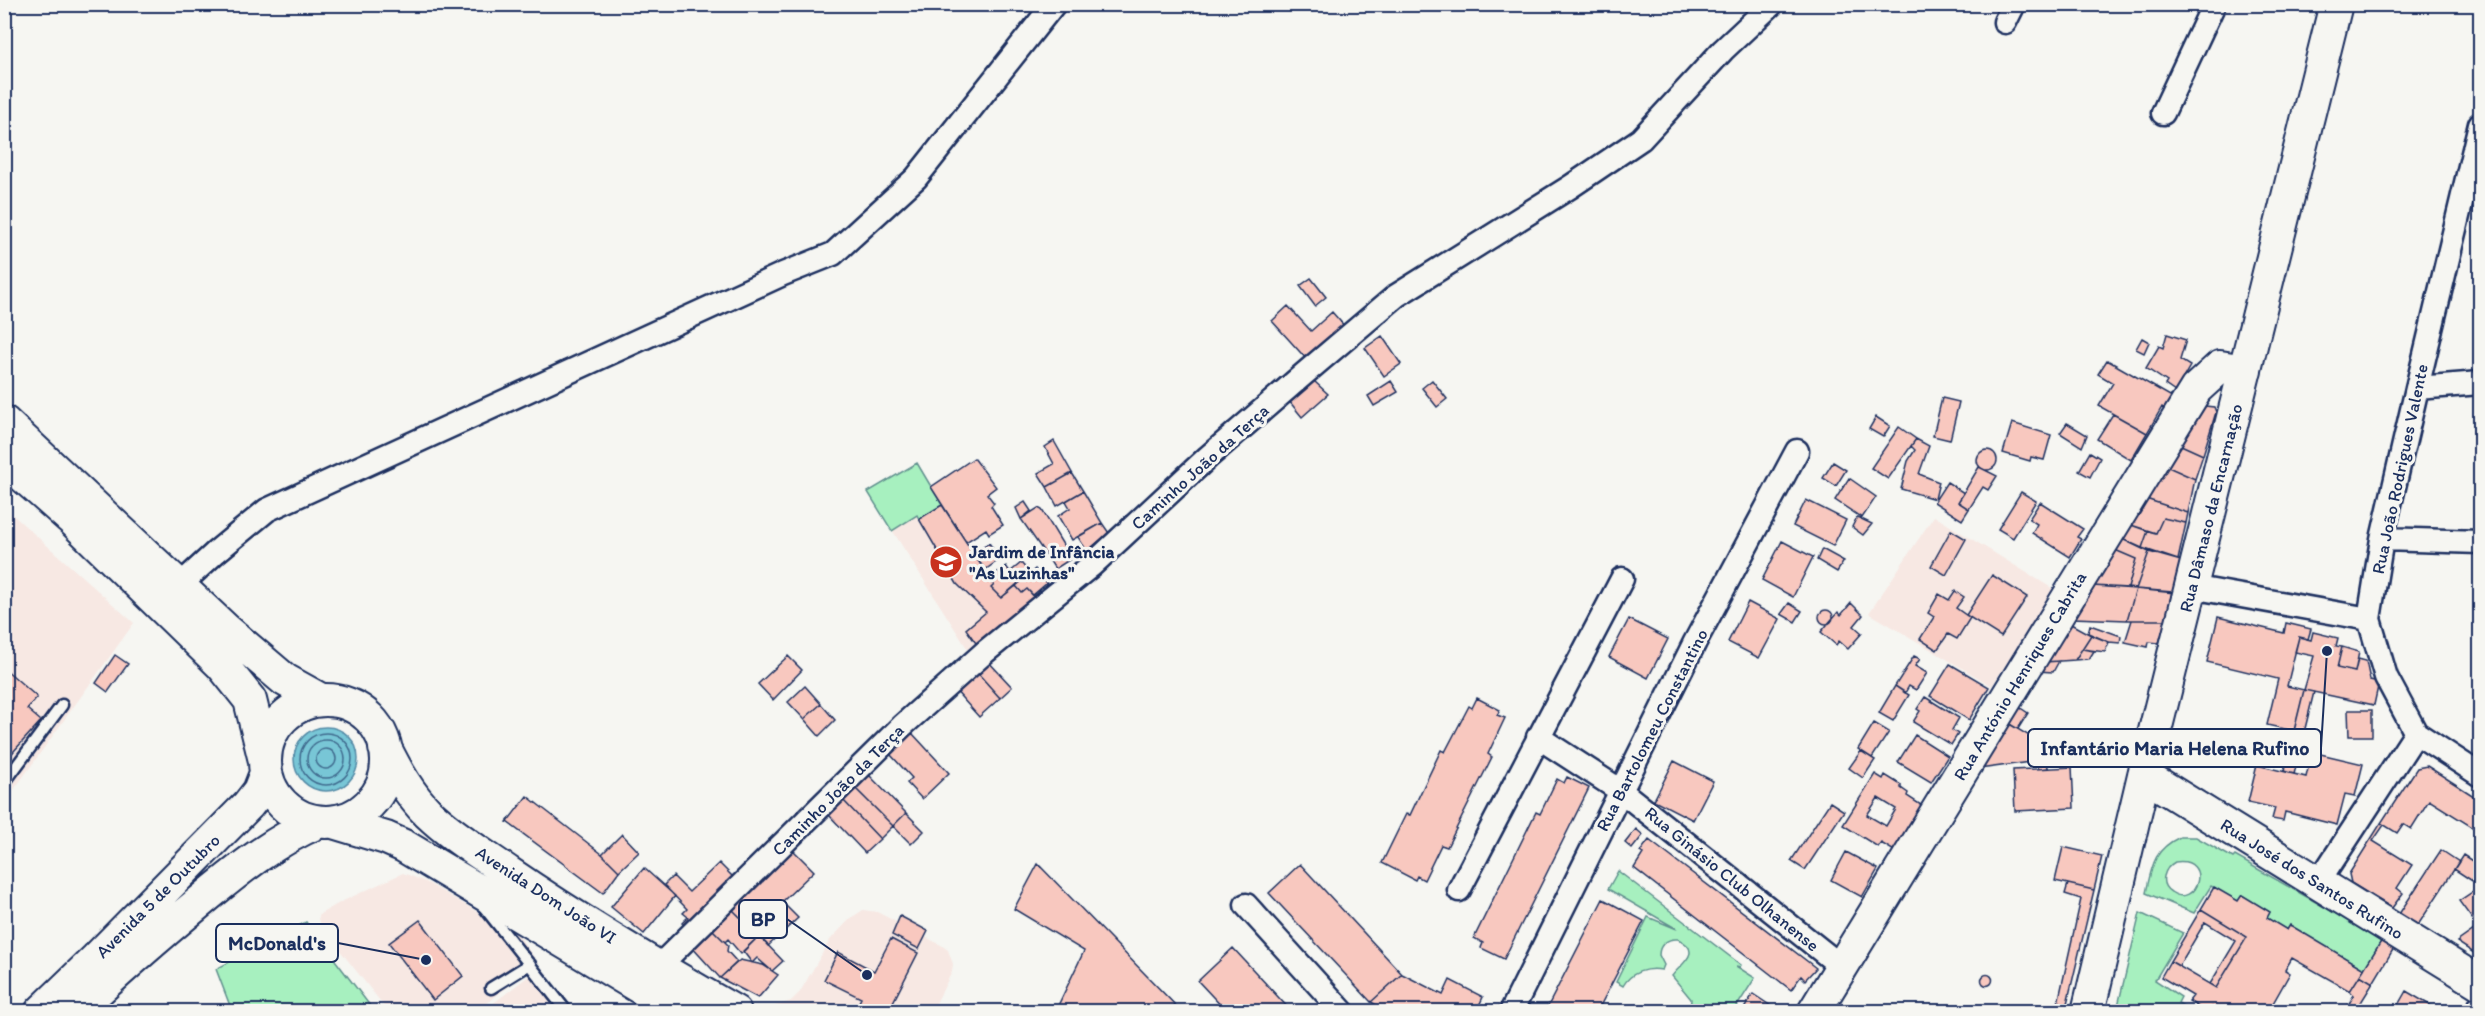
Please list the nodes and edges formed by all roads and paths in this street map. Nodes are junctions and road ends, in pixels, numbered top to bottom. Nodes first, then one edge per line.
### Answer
1 (1054, 4) edge
2 (1772, 4) edge
3 (2214, 4) edge
4 (2336, 4) edge
5 (2163, 113) dead end
6 (2481, 124) edge
7 (2471, 207) edge
8 (2245, 371) junction
9 (2481, 383) edge
10 (2416, 388) junction
11 (4, 422) edge
12 (1797, 451) dead end
13 (9, 465) edge
14 (2382, 539) junction
15 (2481, 542) edge
16 (1622, 579) dead end
17 (179, 586) junction
18 (2191, 587) junction
19 (2369, 619) junction
20 (321, 700) junction
21 (63, 705) dead end
22 (2416, 733) junction
23 (1538, 737) junction
24 (385, 748) junction
25 (265, 767) junction
26 (2144, 775) junction
27 (2481, 775) edge
28 (4, 783) edge
29 (1621, 791) junction
30 (325, 822) junction
31 (2318, 883) junction
32 (469, 884) junction
33 (1460, 890) dead end
34 (1246, 905) dead end
35 (530, 964) junction
36 (1842, 967) junction
37 (657, 968) junction
38 (2481, 982) edge
39 (491, 988) dead end
40 (2481, 1006) edge
41 (2094, 1009) edge
42 (41, 1011) edge
43 (75, 1011) edge
44 (567, 1011) edge
45 (681, 1011) edge
46 (735, 1011) edge
47 (1343, 1011) edge
48 (1512, 1011) edge
49 (1814, 1011) edge
50 (2477, 1011) edge

1 - 17 street
2 - 37 street, Caminho João da Terça
3 - 5 street
4 - 8 main road, Rua Dâmaso da Encarnação
6 - 7 street, Rua João Rodrigues Valente
7 - 10 street, Rua João Rodrigues Valente
8 - 18 main road, Rua Dâmaso da Encarnação
8 - 36 main road, Rua António Henriques Cabrita
9 - 10 street
10 - 14 street, Rua João Rodrigues Valente
11 - 17 main road
12 - 29 street, Rua Bartolomeu Constantino
13 - 25 main road, Avenida Dom João VI
14 - 15 street
14 - 19 street, Rua João Rodrigues Valente
16 - 23 street
17 - 20 main road
18 - 19 street
18 - 26 main road, Rua Dâmaso da Encarnação
19 - 22 street, Rua João Rodrigues Valente
20 - 24 main road, Avenida Dom João VI
20 - 25 main road
21 - 28 lane
22 - 27 street, Rua João Rodrigues Valente
22 - 31 street
23 - 29 street, Rua Ginásio Club Olhanense
23 - 33 street
24 - 30 main road
24 - 37 main road, Avenida Dom João VI
25 - 30 main road, Avenida Dom João VI
25 - 42 main road, Avenida 5 de Outubro
26 - 31 main road, Rua José dos Santos Rufino
26 - 41 main road, Rua Dâmaso da Encarnação
29 - 36 street, Rua Ginásio Club Olhanense
29 - 48 street, Rua Bartolomeu Constantino
30 - 32 main road, Avenida Dom João VI
30 - 43 main road, Avenida 5 de Outubro
31 - 38 main road, Rua José dos Santos Rufino
32 - 35 lane
32 - 45 main road, Avenida Dom João VI
34 - 47 street
35 - 39 lane
35 - 44 lane
36 - 49 main road, Rua António Henriques Cabrita
37 - 46 main road, Avenida Dom João VI
40 - 50 street

